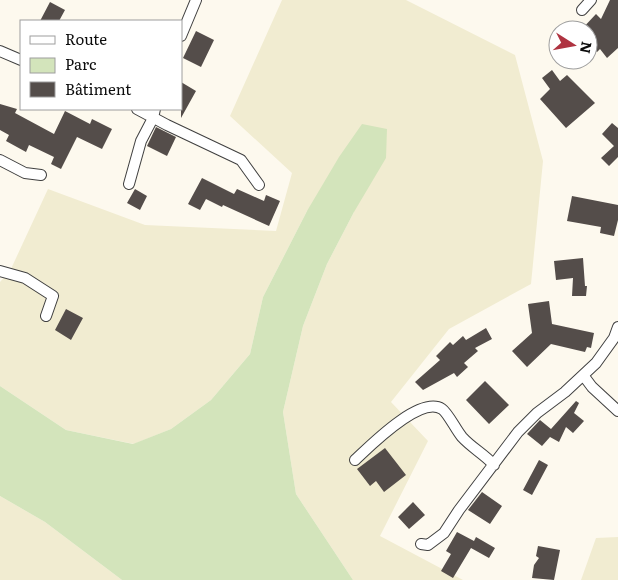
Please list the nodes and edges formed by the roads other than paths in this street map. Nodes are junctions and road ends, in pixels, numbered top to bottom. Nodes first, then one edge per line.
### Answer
1 (196, 0) edge
2 (591, 0) edge
3 (582, 10) dead end
4 (182, 34) edge
5 (0, 51) edge
6 (20, 60) edge
7 (141, 110) edge
8 (154, 113) edge
9 (0, 160) edge
10 (41, 175) dead end
11 (129, 184) dead end
12 (259, 185) dead end
13 (0, 271) edge
14 (46, 316) dead end
15 (618, 327) edge
16 (583, 374) junction
17 (618, 411) edge
18 (355, 460) dead end
19 (494, 465) junction
20 (421, 544) dead end

1 - 4 street
2 - 3 street
5 - 6 street
7 - 8 street
8 - 11 street
8 - 12 street
9 - 10 street
13 - 14 street
15 - 16 street
16 - 17 street
16 - 19 street
18 - 19 street
19 - 20 street

